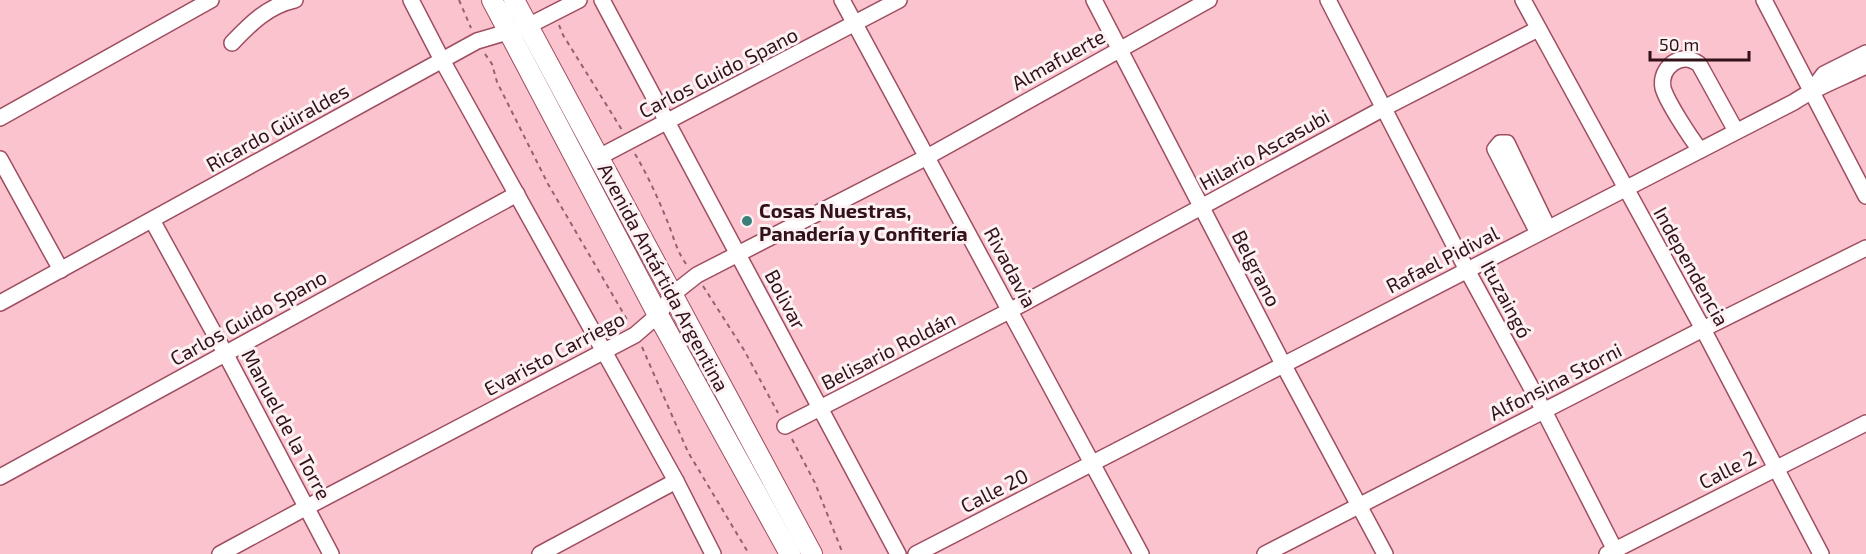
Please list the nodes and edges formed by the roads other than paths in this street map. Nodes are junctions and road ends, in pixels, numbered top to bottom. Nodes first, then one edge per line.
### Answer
1 (212, 0) edge
2 (296, 0) edge
3 (411, 0) edge
4 (492, 0) edge
5 (514, 0) edge
6 (579, 0) edge
7 (602, 0) edge
8 (842, 0) edge
9 (899, 0) edge
10 (1094, 0) edge
11 (1209, 0) edge
12 (1328, 0) edge
13 (1523, 0) edge
14 (1764, 0) edge
15 (855, 24) junction
16 (528, 26) junction
17 (1538, 29) junction
18 (509, 31) junction
19 (232, 43) dead end
20 (1120, 48) junction
21 (1866, 53) edge
22 (442, 60) junction
23 (1866, 66) edge
24 (1812, 90) junction
25 (1384, 108) junction
26 (0, 118) edge
27 (668, 122) junction
28 (1736, 131) junction
29 (1700, 150) junction
30 (599, 157) junction
31 (927, 157) junction
32 (0, 159) edge
33 (1625, 188) junction
34 (517, 194) junction
35 (1866, 196) edge
36 (1202, 207) junction
37 (152, 220) junction
38 (1543, 230) junction
39 (1866, 248) edge
40 (738, 253) junction
41 (61, 270) junction
42 (1467, 270) junction
43 (674, 294) junction
44 (0, 303) edge
45 (1011, 310) junction
46 (658, 315) junction
47 (1703, 329) junction
48 (604, 351) junction
49 (225, 353) junction
50 (1283, 364) junction
51 (821, 409) junction
52 (1544, 411) junction
53 (1866, 423) edge
54 (785, 426) road end
55 (1091, 464) junction
56 (1777, 467) junction
57 (0, 477) edge
58 (676, 481) junction
59 (1359, 505) junction
60 (307, 507) junction
61 (1613, 553) edge
62 (220, 554) edge
63 (331, 554) edge
64 (540, 554) edge
65 (713, 554) edge
66 (790, 554) edge
67 (812, 554) edge
68 (898, 554) edge
69 (916, 554) edge
70 (1141, 554) edge
71 (1265, 554) edge
72 (1385, 554) edge
73 (1821, 554) edge

1 - 26 street
2 - 19 street
3 - 22 street
4 - 18 main road, Avenida Antártida Argentina
5 - 16 main road, Avenida Antártida Argentina
6 - 16 street, Ricardo Güiraldes
7 - 27 street, Bolivar
8 - 15 street, Rivadavia
9 - 15 street, Carlos Guido Spano
10 - 20 street, Belgrano
11 - 20 street, Almafuerte
12 - 25 street, Ituzaingó
13 - 17 street, Independencia
14 - 24 street
15 - 27 street, Carlos Guido Spano
15 - 31 street, Rivadavia
16 - 18 street, Ricardo Güiraldes
16 - 30 main road, Avenida Antártida Argentina
17 - 25 street, Hilario Ascasubi
17 - 33 street, Independencia
18 - 22 street, Ricardo Güiraldes
18 - 46 main road, Avenida Antártida Argentina
20 - 31 street, Almafuerte
20 - 36 street, Belgrano
21 - 24 street, Rafael Pidival
22 - 34 street
22 - 37 street, Ricardo Güiraldes
23 - 24 street, Rafael Pidival
24 - 28 street, Rafael Pidival
24 - 35 street
25 - 36 street, Hilario Ascasubi
25 - 42 street, Ituzaingó
27 - 30 street, Carlos Guido Spano
27 - 40 street, Bolivar
28 - 29 street, Rafael Pidival
28 - 29 street
29 - 33 street, Rafael Pidival
30 - 43 main road, Avenida Antártida Argentina
31 - 40 street, Evaristo Carriego
31 - 45 street, Rivadavia
32 - 41 street
33 - 38 street, Rafael Pidival
33 - 47 street, Independencia
34 - 48 street
34 - 49 street, Carlos Guido Spano
36 - 45 street, Hilario Ascasubi
36 - 50 street, Belgrano
37 - 41 street, Ricardo Güiraldes
37 - 49 street, Manuel de la Torre
38 - 38 street
38 - 42 street, Rafael Pidival
39 - 47 street, Alfonsina Storni
40 - 43 street, Evaristo Carriego
40 - 51 street, Bolivar
41 - 44 street, Ricardo Güiraldes
42 - 50 street, Rafael Pidival
42 - 52 street, Ituzaingó
43 - 46 street, Evaristo Carriego
43 - 67 main road, Avenida Antártida Argentina
45 - 51 street, Belisario Roldán
45 - 55 street, Rivadavia
46 - 48 street, Evaristo Carriego
46 - 66 main road, Avenida Antártida Argentina
47 - 52 street, Alfonsina Storni
47 - 56 street, Independencia
48 - 58 street
48 - 60 street, Evaristo Carriego
49 - 57 street, Carlos Guido Spano
49 - 60 street, Manuel de la Torre
50 - 55 street, Rafael Pidival
50 - 59 street, Belgrano
51 - 54 street, Belisario Roldán
51 - 68 street, Bolivar
52 - 59 street, Alfonsina Storni
52 - 61 street, Ituzaingó
53 - 56 street, Calle 2
55 - 69 street, Calle 20
55 - 70 street, Rivadavia
56 - 61 street, Calle 2
56 - 73 street, Independencia
58 - 64 street
58 - 65 street
59 - 71 street, Alfonsina Storni
59 - 72 street, Belgrano
60 - 62 street, Evaristo Carriego
60 - 63 street, Manuel de la Torre

